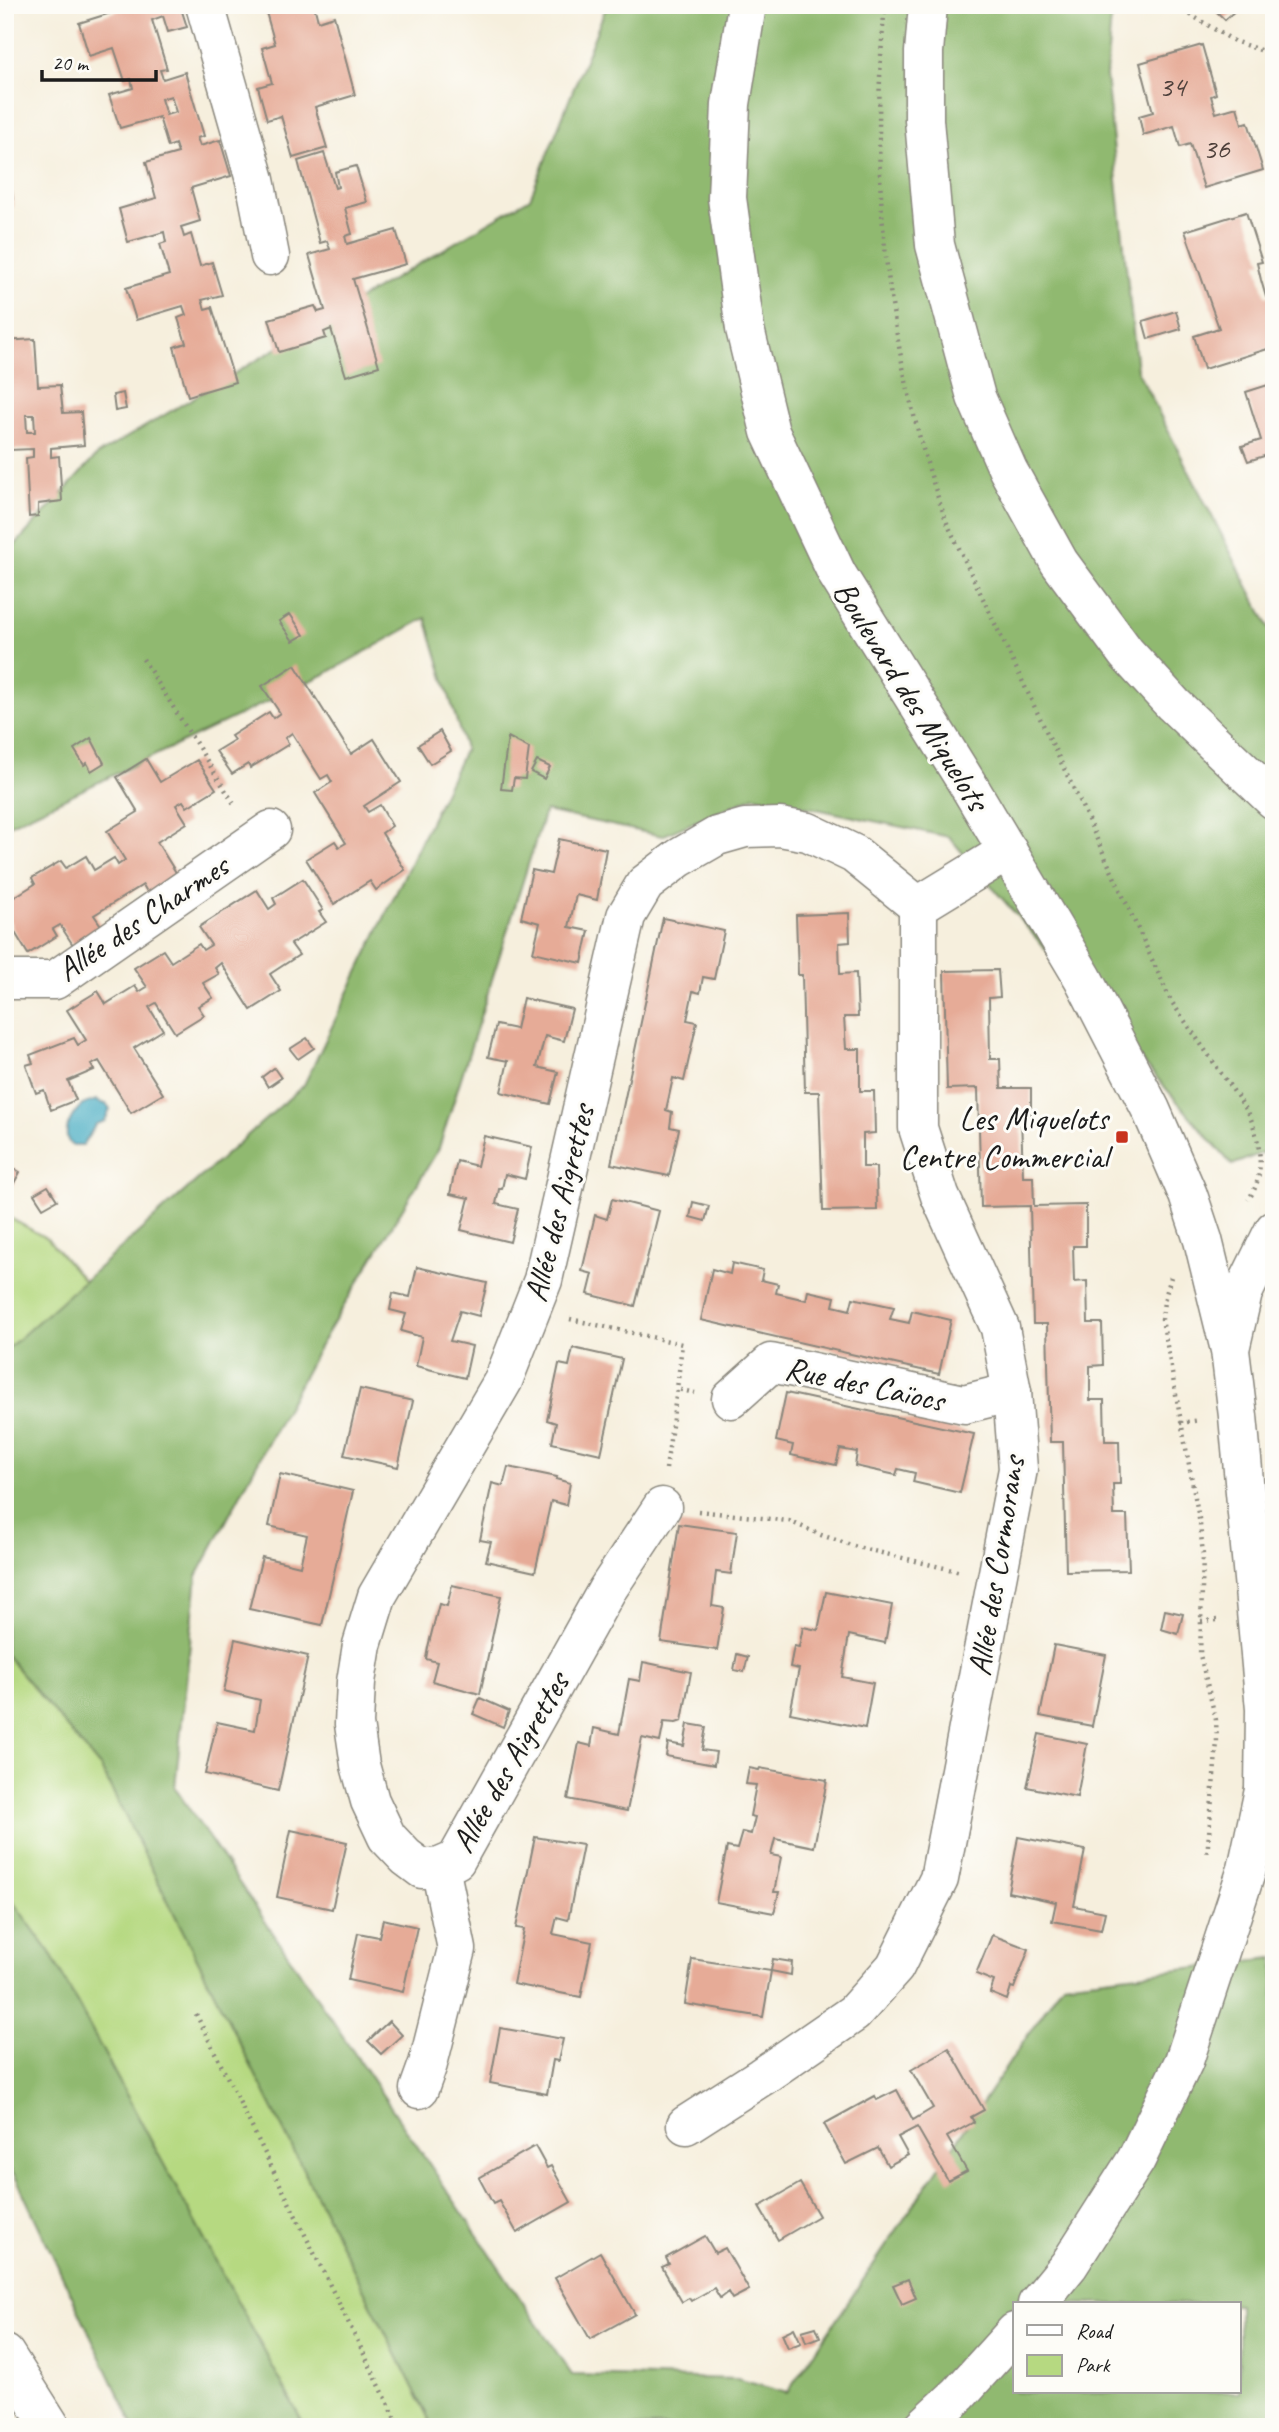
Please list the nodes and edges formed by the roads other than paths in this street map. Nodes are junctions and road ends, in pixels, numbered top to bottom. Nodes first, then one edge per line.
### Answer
1 (205, 5) edge
2 (747, 5) edge
3 (928, 5) edge
4 (270, 256) dead end
5 (1274, 800) edge
6 (263, 835) road end
7 (1008, 851) junction
8 (918, 906) junction
9 (5, 979) edge
10 (1274, 1230) edge
11 (1230, 1350) junction
12 (1012, 1392) junction
13 (731, 1399) road end
14 (662, 1507) road end
15 (1264, 1790) junction
16 (1274, 1841) edge
17 (440, 1867) junction
18 (419, 2089) dead end
19 (686, 2125) dead end
20 (1039, 2302) edge
21 (1013, 2334) edge
22 (5, 2354) edge
23 (51, 2427) edge
24 (923, 2427) edge

1 - 4 street
2 - 7 street, Boulevard des Miquelots
3 - 5 street
6 - 9 street, Allée des Charmes
7 - 8 street
7 - 11 street, Boulevard des Miquelots
8 - 12 street, Allée des Cormorans
8 - 17 street, Allée des Aigrettes
10 - 11 street, Boulevard des Miquelots
11 - 15 street, Boulevard des Miquelots
12 - 13 street, Rue des Caïocs
12 - 19 street, Allée des Cormorans
14 - 17 street, Allée des Aigrettes
15 - 16 street, Boulevard des Miquelots
15 - 20 street
17 - 18 street, Allée des Aigrettes
21 - 24 street
22 - 23 street

